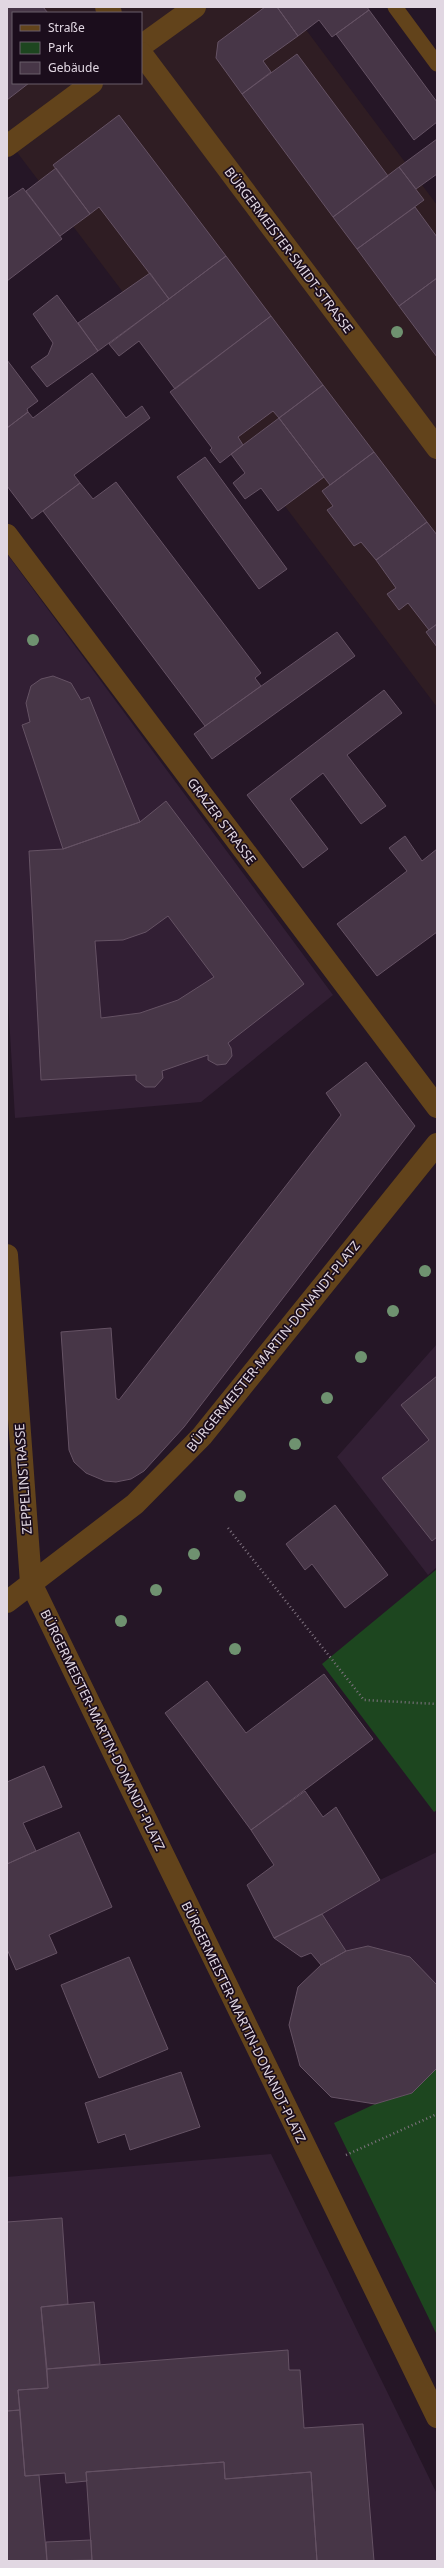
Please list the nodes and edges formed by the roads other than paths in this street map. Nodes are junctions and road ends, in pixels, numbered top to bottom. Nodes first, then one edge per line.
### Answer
1 (194, 7) edge
2 (395, 7) edge
3 (142, 45) edge
4 (142, 54) edge
5 (437, 64) edge
6 (91, 84) edge
7 (7, 146) edge
8 (437, 448) edge
9 (7, 535) edge
10 (437, 1107) edge
11 (437, 1144) edge
12 (7, 1255) edge
13 (8, 1291) edge
14 (31, 1583) junction
15 (7, 1602) edge
16 (437, 2417) edge

1 - 3 street
2 - 5 lane
4 - 8 street, BÜRGERMEISTER-SMIDT-STRASSE
6 - 7 street
9 - 10 street, GRAZER STRASSE
11 - 14 street, BÜRGERMEISTER-MARTIN-DONANDT-PLATZ
12 - 13 street, ZEPPELINSTRASSE
13 - 14 street, ZEPPELINSTRASSE
14 - 15 street
14 - 16 street, BÜRGERMEISTER-MARTIN-DONANDT-PLATZ

